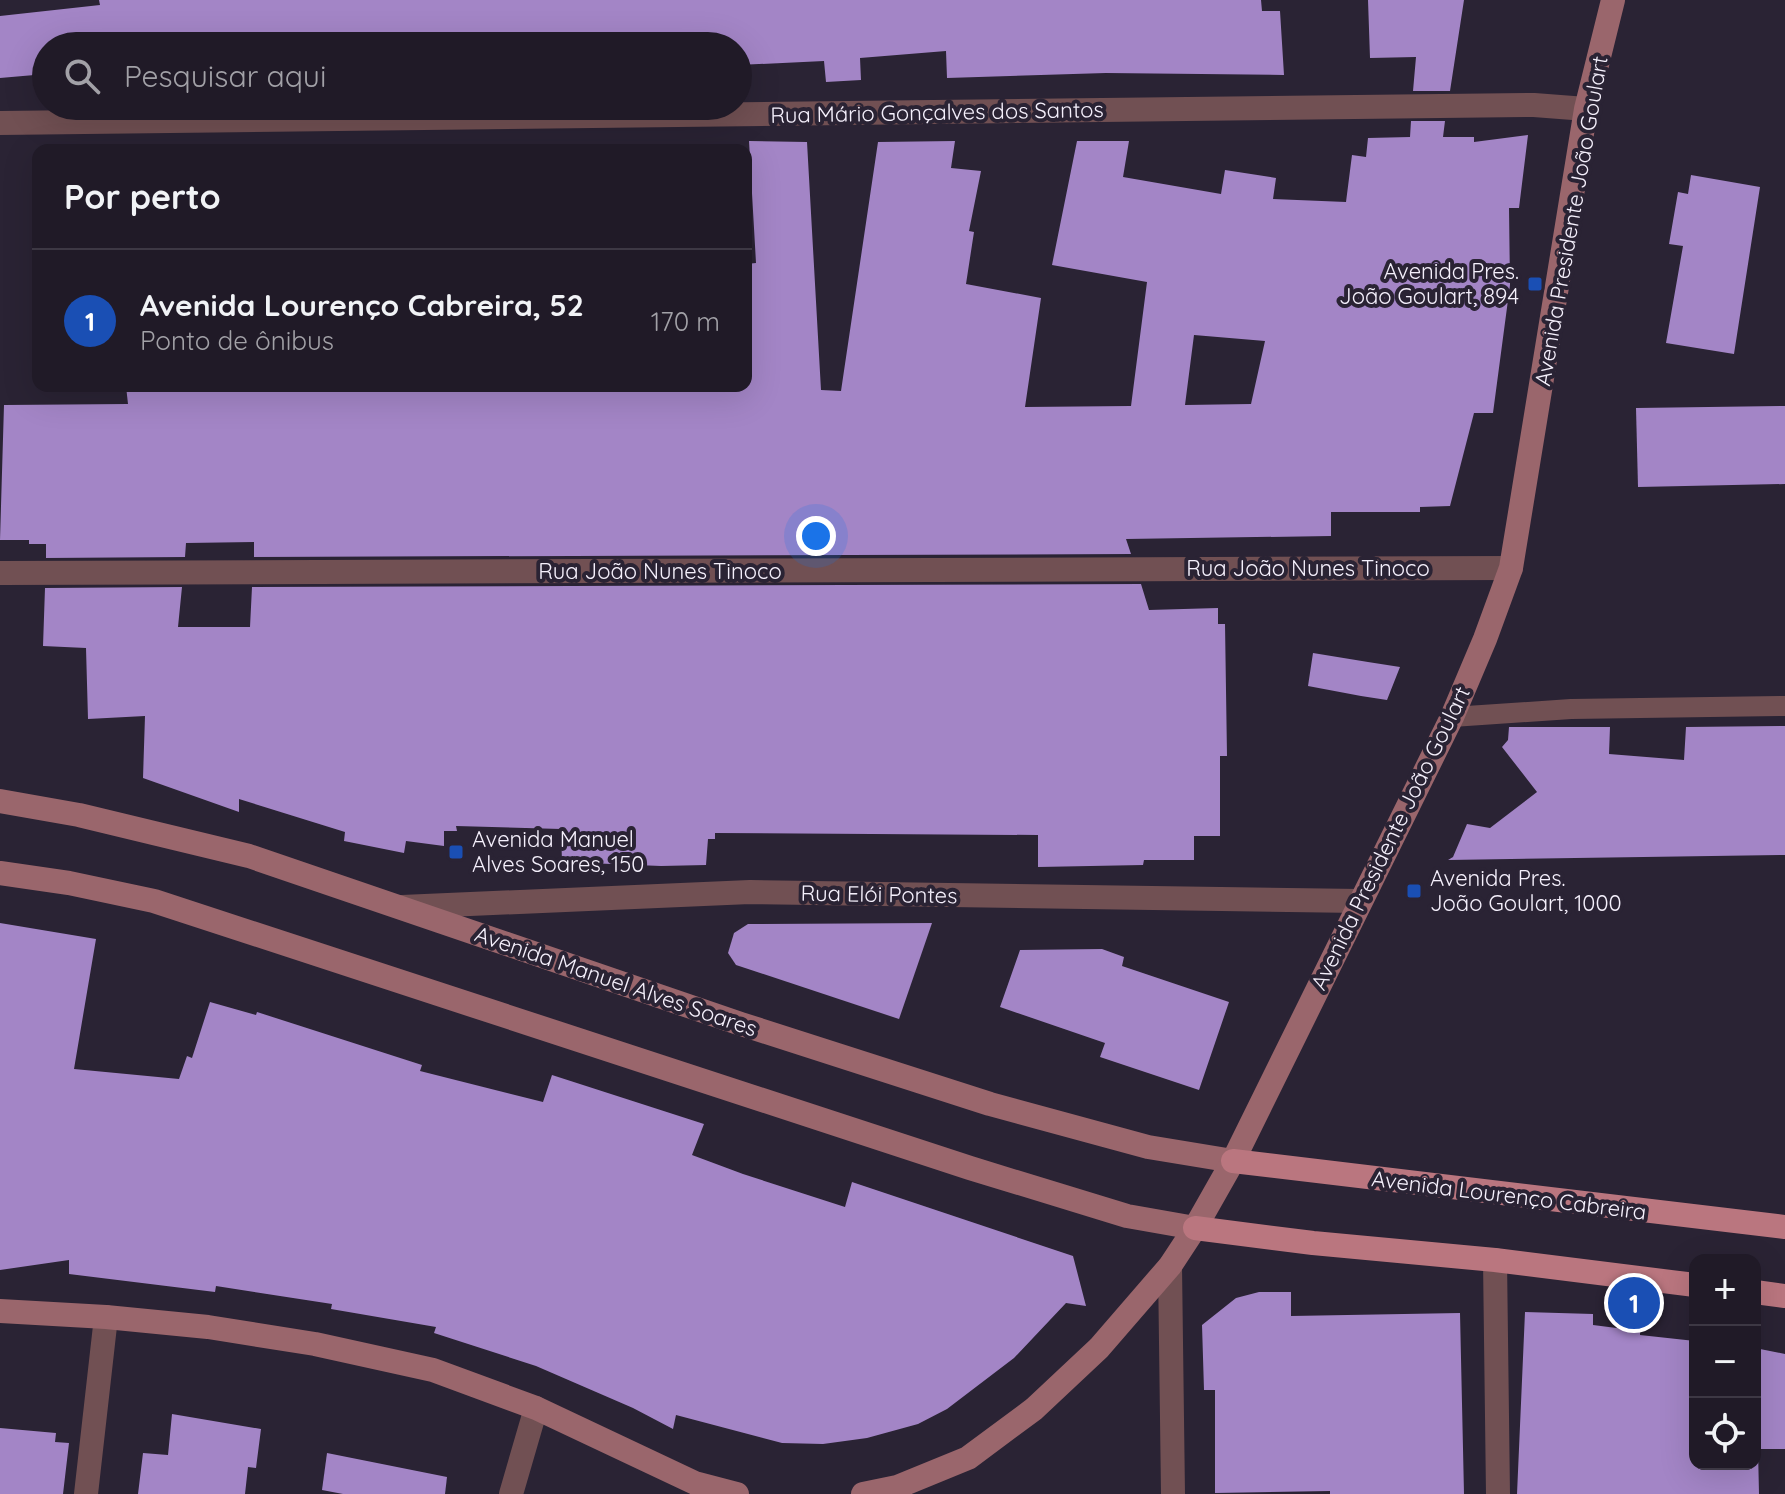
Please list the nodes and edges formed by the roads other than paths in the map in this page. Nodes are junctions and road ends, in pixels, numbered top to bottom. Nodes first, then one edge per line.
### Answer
1 (1613, 0) edge
2 (1586, 109) junction
3 (752, 114) edge
4 (256, 120) edge
5 (0, 123) edge
6 (1511, 568) junction
7 (0, 573) edge
8 (1785, 706) edge
9 (1452, 717) junction
10 (0, 801) edge
11 (0, 873) edge
12 (1360, 901) junction
13 (398, 907) junction
14 (1233, 1161) junction
15 (1785, 1227) edge
16 (1195, 1228) junction
17 (1495, 1260) junction
18 (1170, 1266) junction
19 (1689, 1284) edge
20 (1761, 1293) edge
21 (1785, 1296) edge
22 (0, 1311) edge
23 (106, 1317) junction
24 (536, 1408) junction
25 (697, 1489) edge
26 (86, 1494) edge
27 (511, 1494) edge
28 (737, 1494) edge
29 (863, 1494) edge
30 (1173, 1494) edge
31 (1498, 1494) edge

1 - 2 main road, Avenida Presidente João Goulart
2 - 3 street, Rua Mário Gonçalves dos Santos
2 - 6 main road, Avenida Presidente João Goulart
4 - 5 street, Rua Mário Gonçalves dos Santos
6 - 7 street, Rua João Nunes Tinoco
6 - 9 main road, Avenida Presidente João Goulart
8 - 9 lane
9 - 12 main road, Avenida Presidente João Goulart
10 - 13 main road, Avenida Manuel Alves Soares
11 - 16 main road
12 - 13 street, Rua Elói Pontes
12 - 14 main road, Avenida Presidente João Goulart
13 - 14 main road, Avenida Manuel Alves Soares
14 - 15 main road, Avenida Lourenço Cabreira
14 - 16 main road, Avenida Presidente João Goulart
16 - 17 main road
16 - 18 main road, Avenida Presidente João Goulart
17 - 19 main road
17 - 31 street
18 - 29 main road, Avenida Presidente João Goulart
18 - 30 street
20 - 21 main road
22 - 23 main road
23 - 24 main road
23 - 26 street
24 - 25 main road
24 - 27 street
25 - 28 main road

